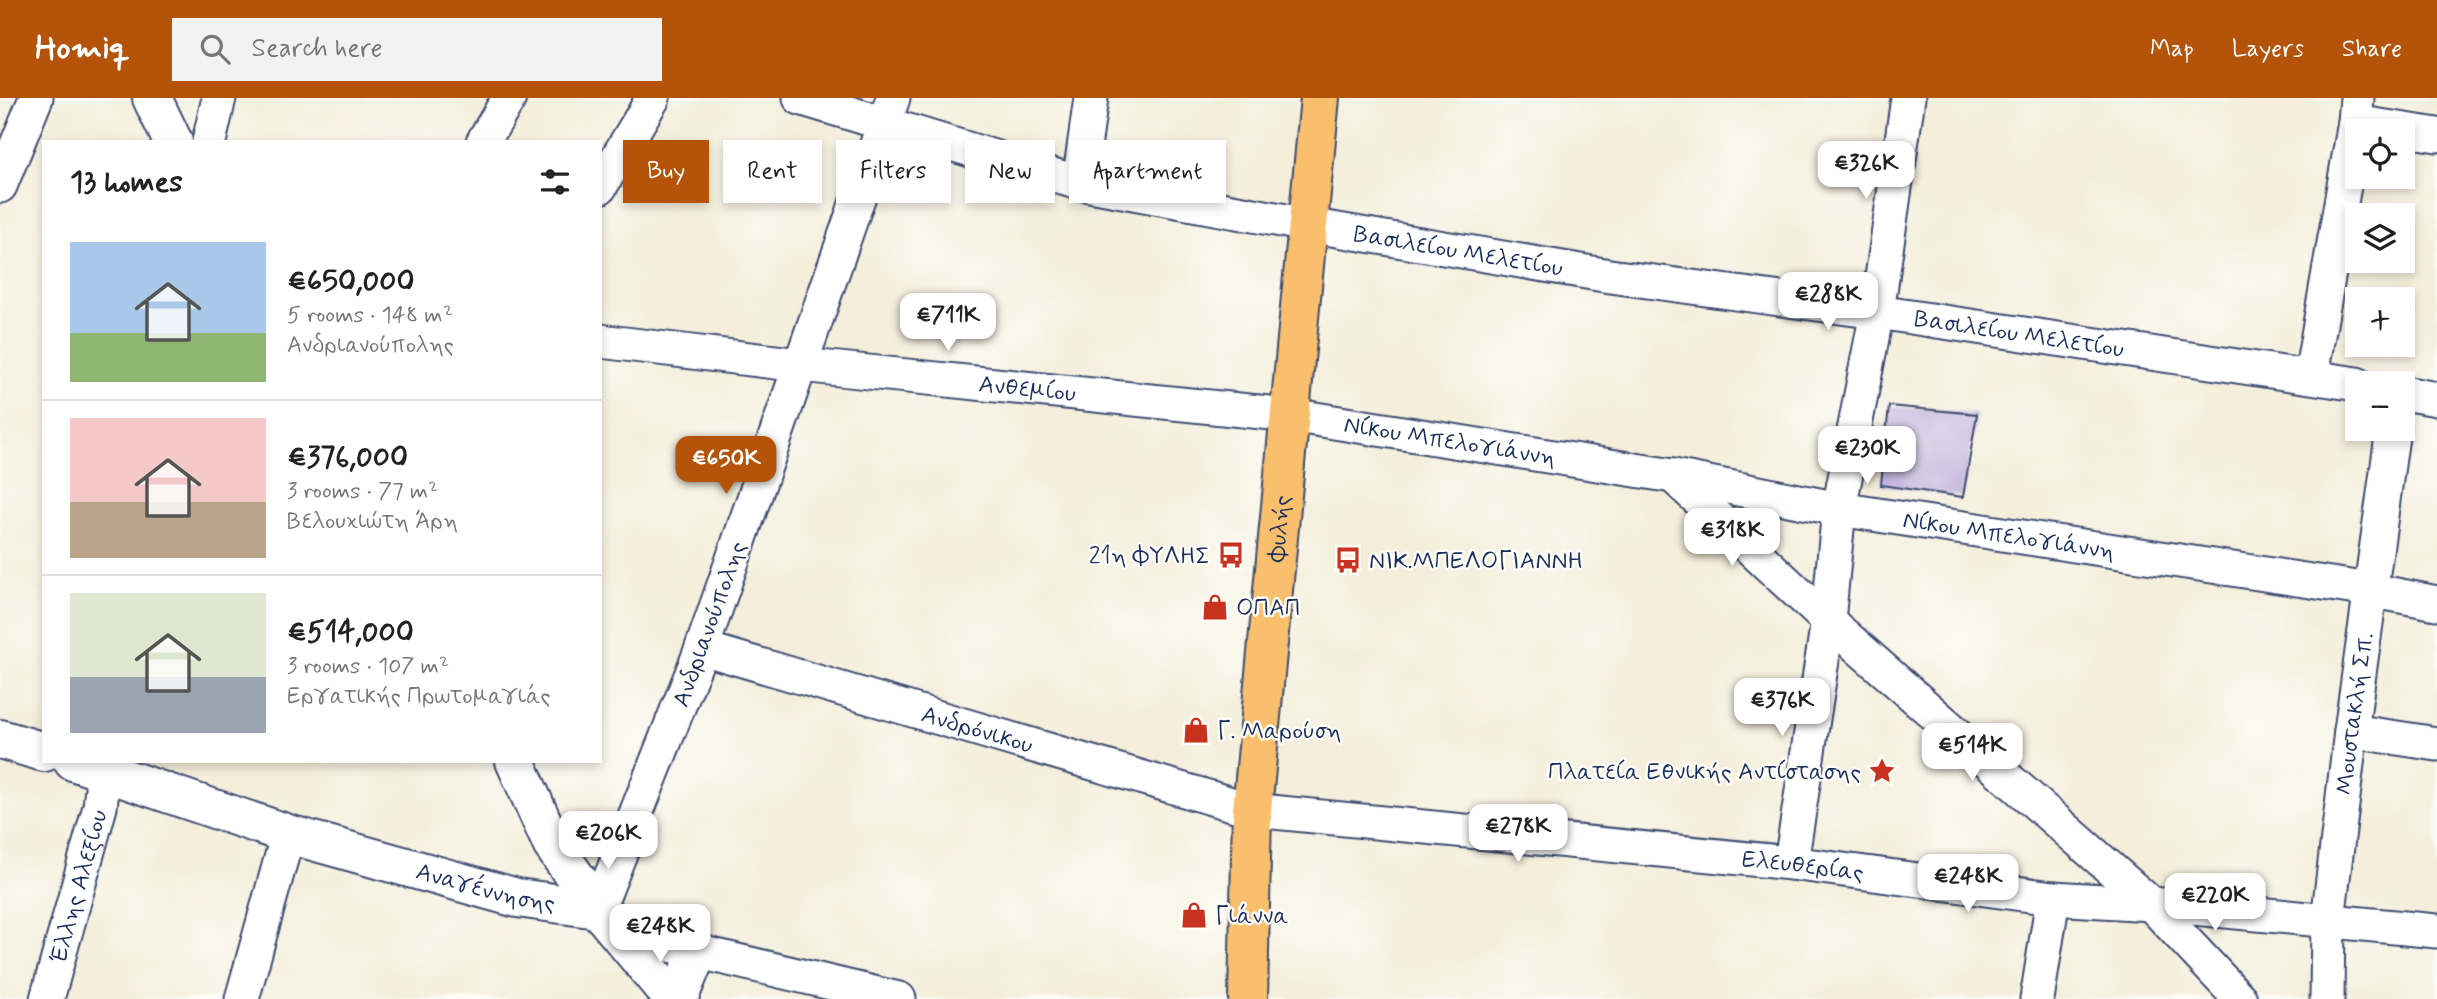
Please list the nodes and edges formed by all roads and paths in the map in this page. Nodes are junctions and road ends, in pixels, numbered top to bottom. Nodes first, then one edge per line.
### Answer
1 (36, 98) edge
2 (152, 98) edge
3 (219, 98) edge
4 (509, 98) edge
5 (653, 98) edge
6 (800, 98) edge
7 (1090, 98) edge
8 (1321, 98) edge
9 (1908, 98) edge
10 (889, 110) edge
11 (2356, 110) edge
12 (2437, 135) edge
13 (8, 138) edge
14 (172, 140) edge
15 (209, 140) edge
16 (484, 140) edge
17 (1085, 140) edge
18 (1069, 179) edge
19 (602, 184) edge
20 (0, 186) edge
21 (1188, 203) edge
22 (1308, 225) junction
23 (1877, 312) junction
24 (602, 341) edge
25 (800, 365) junction
26 (2311, 376) junction
27 (2345, 382) edge
28 (2415, 395) edge
29 (2437, 399) edge
30 (1290, 415) junction
31 (2391, 441) edge
32 (1673, 475) junction
33 (1839, 509) junction
34 (2371, 590) junction
35 (2437, 603) edge
36 (1828, 621) junction
37 (702, 648) junction
38 (2351, 731) junction
39 (0, 739) edge
40 (2437, 744) edge
41 (42, 751) edge
42 (516, 763) edge
43 (95, 765) edge
44 (1251, 810) junction
45 (288, 834) junction
46 (1791, 863) junction
47 (2053, 898) junction
48 (2151, 904) junction
49 (598, 909) junction
50 (2328, 920) junction
51 (2437, 931) edge
52 (698, 951) junction
53 (47, 999) edge
54 (242, 999) edge
55 (675, 999) edge
56 (899, 999) edge
57 (1248, 999) edge
58 (2037, 999) edge
59 (2240, 999) edge
60 (2327, 999) edge

1 - 13 street
2 - 14 street
3 - 15 street
4 - 16 street
5 - 19 street
6 - 10 street, Βασιλείου Μελετίου
7 - 17 street
8 - 22 main road, Φυλής
9 - 23 street
10 - 18 street, Βασιλείου Μελετίου
10 - 25 street, Ανδριανούπολης
11 - 12 street
11 - 26 street
13 - 20 street
21 - 22 street, Βασιλείου Μελετίου
22 - 23 street, Βασιλείου Μελετίου
22 - 30 main road, Φυλής
23 - 26 street, Βασιλείου Μελετίου
23 - 33 street
24 - 25 street, Ανθεμίου
25 - 30 street, Ανθεμίου
25 - 37 street, Ανδριανούπολης
26 - 27 street, Βασιλείου Μελετίου
28 - 29 street
30 - 32 street, Νίκου Μπελογιάννη
30 - 44 main road, Φυλής
31 - 34 street, Μουστακλή Σπ.
32 - 33 street, Νίκου Μπελογιάννη
32 - 36 street
33 - 34 street, Νίκου Μπελογιάννη
33 - 36 street
34 - 35 street, Νίκου Μπελογιάννη
34 - 38 street, Μουστακλή Σπ.
36 - 46 street
36 - 48 street
37 - 44 street, Ανδρόνικου
37 - 49 street, Ανδριανούπολης
38 - 40 street
38 - 50 street, Μουστακλή Σπ.
39 - 41 street
42 - 49 street
43 - 45 street, Αναγέννησης
43 - 53 street, Έλλης Αλεξίου
44 - 46 street, Ελευθερίας
44 - 57 main road, Φυλής
45 - 49 street, Αναγέννησης
45 - 54 street
46 - 47 street, Ελευθερίας
47 - 48 street, Ελευθερίας
47 - 58 street
48 - 50 street, Ελευθερίας
48 - 59 street
49 - 52 street, Αναγέννησης
49 - 55 street
50 - 51 street, Ελευθερίας
50 - 60 street, Μουστακλή Σπ.
52 - 55 street
52 - 56 street, Αναγέννησης

